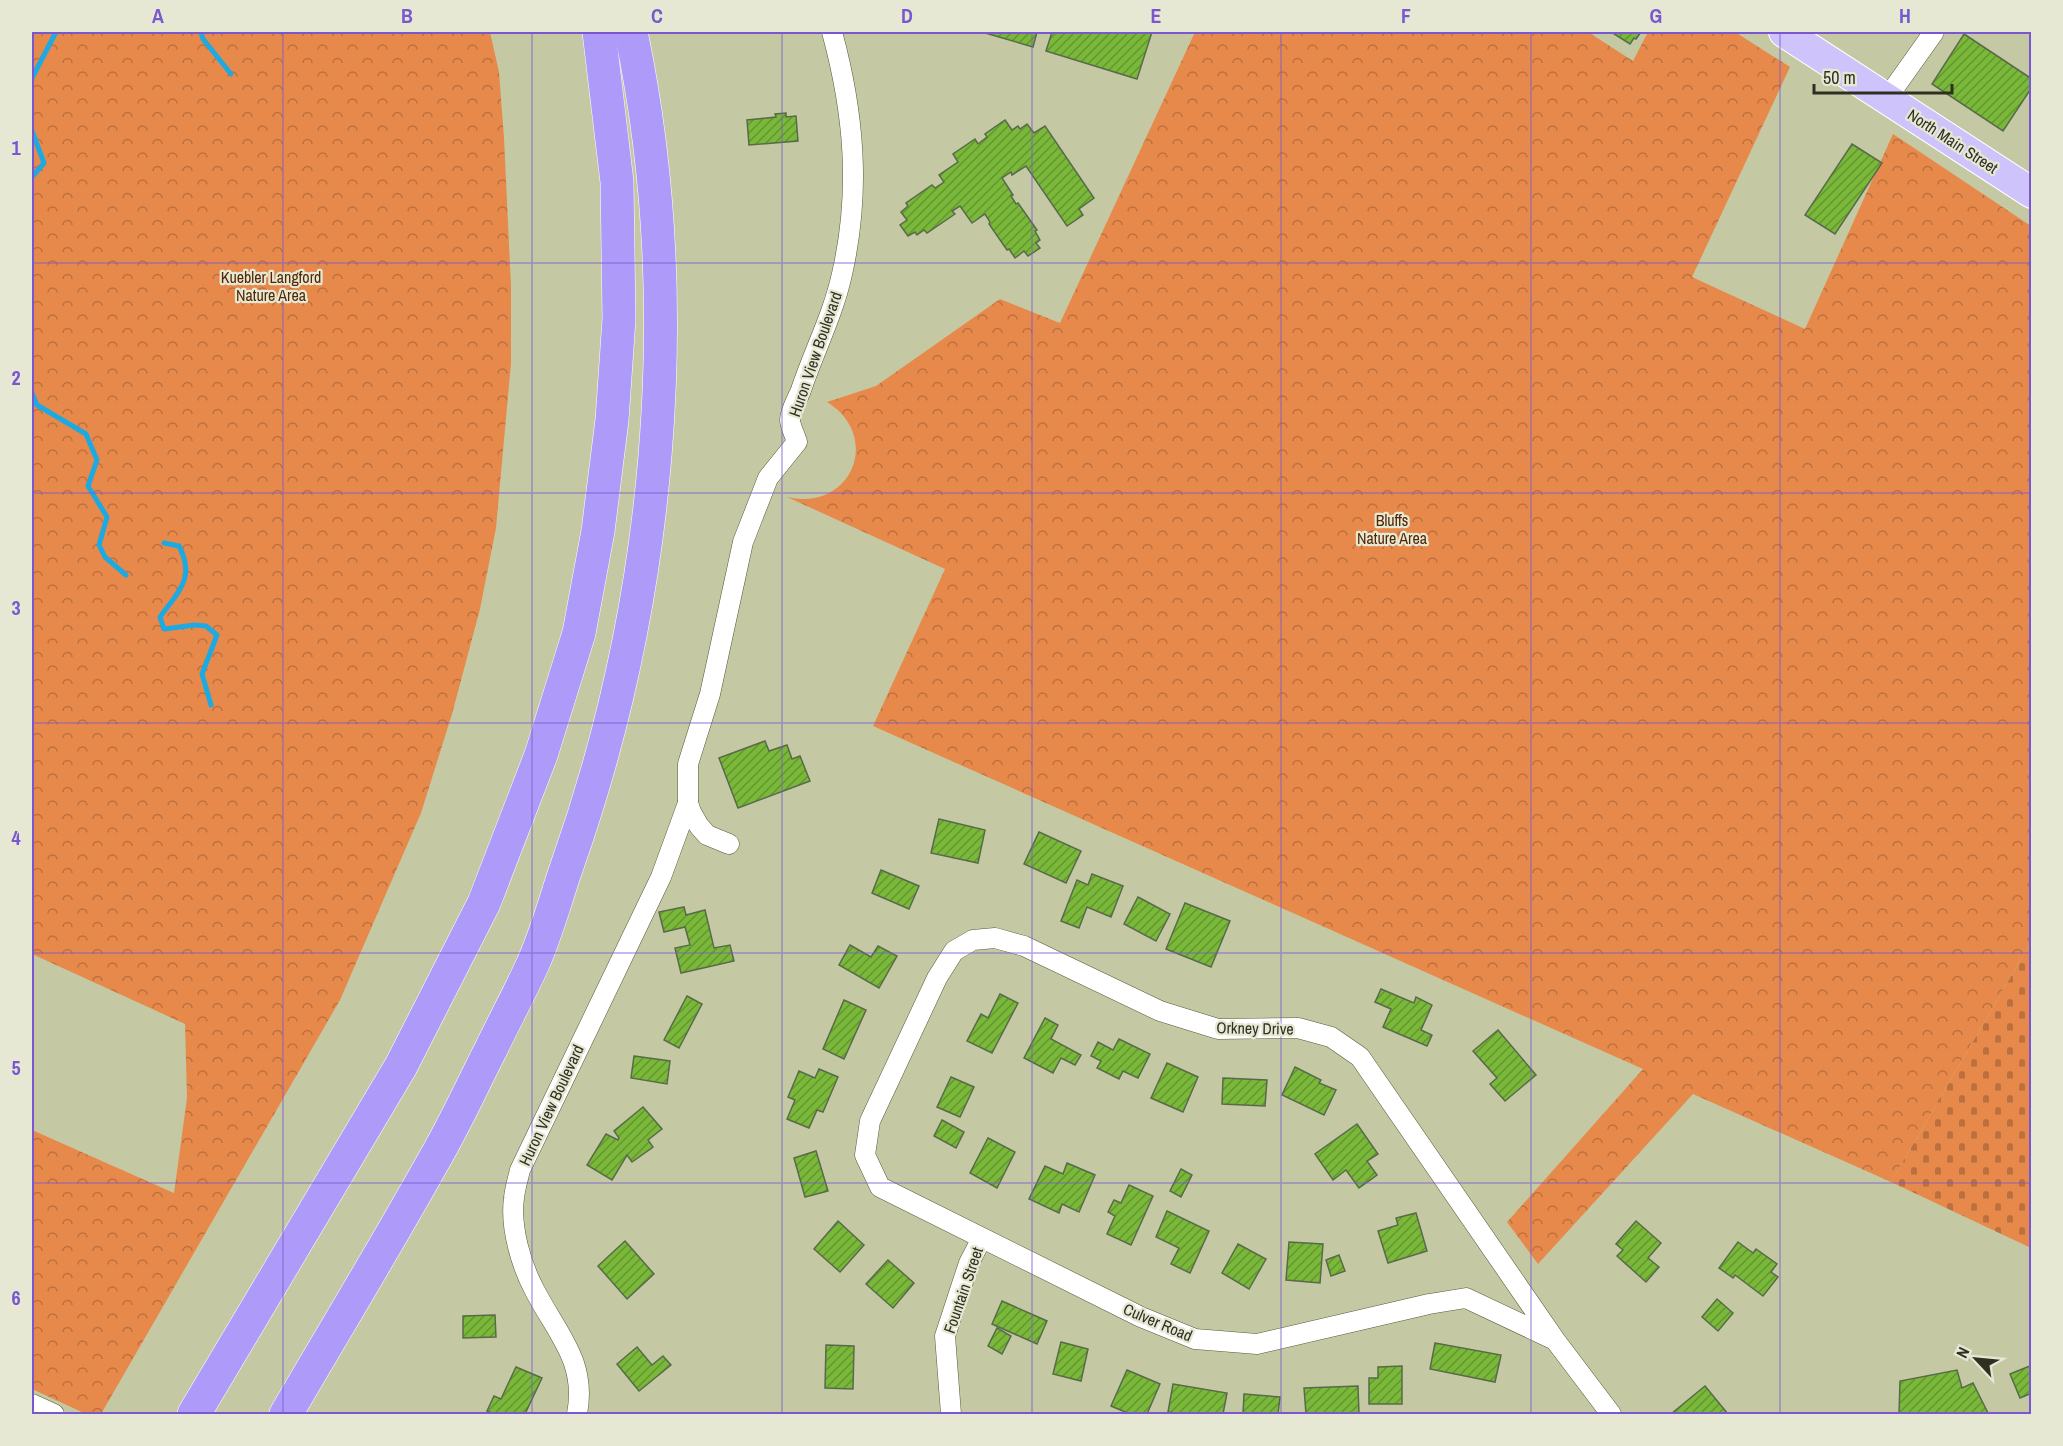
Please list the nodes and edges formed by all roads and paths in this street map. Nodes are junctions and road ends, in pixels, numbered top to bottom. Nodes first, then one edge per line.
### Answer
1 (599, 32) edge
2 (632, 32) edge
3 (832, 32) edge
4 (1784, 32) edge
5 (1934, 32) edge
6 (1887, 98) junction
7 (2031, 193) edge
8 (688, 803) junction
9 (729, 844) dead end
10 (870, 1121) joint
11 (982, 1238) junction
12 (1555, 1340) junction
13 (32, 1404) edge
14 (54, 1414) edge
15 (194, 1414) edge
16 (286, 1414) edge
17 (577, 1414) edge
18 (951, 1414) edge
19 (1611, 1414) edge

1 - 15 highway
2 - 16 highway
3 - 8 street, Huron View Boulevard
4 - 6 main road, North Main Street
5 - 6 street
6 - 7 main road, North Main Street
8 - 9 street, Huron View Boulevard
8 - 17 street, Huron View Boulevard
10 - 11 street, Culver Road
10 - 12 street, Orkney Drive
11 - 12 street, Culver Road
11 - 18 street, Fountain Street
12 - 19 street, Orkney Drive
13 - 14 street

